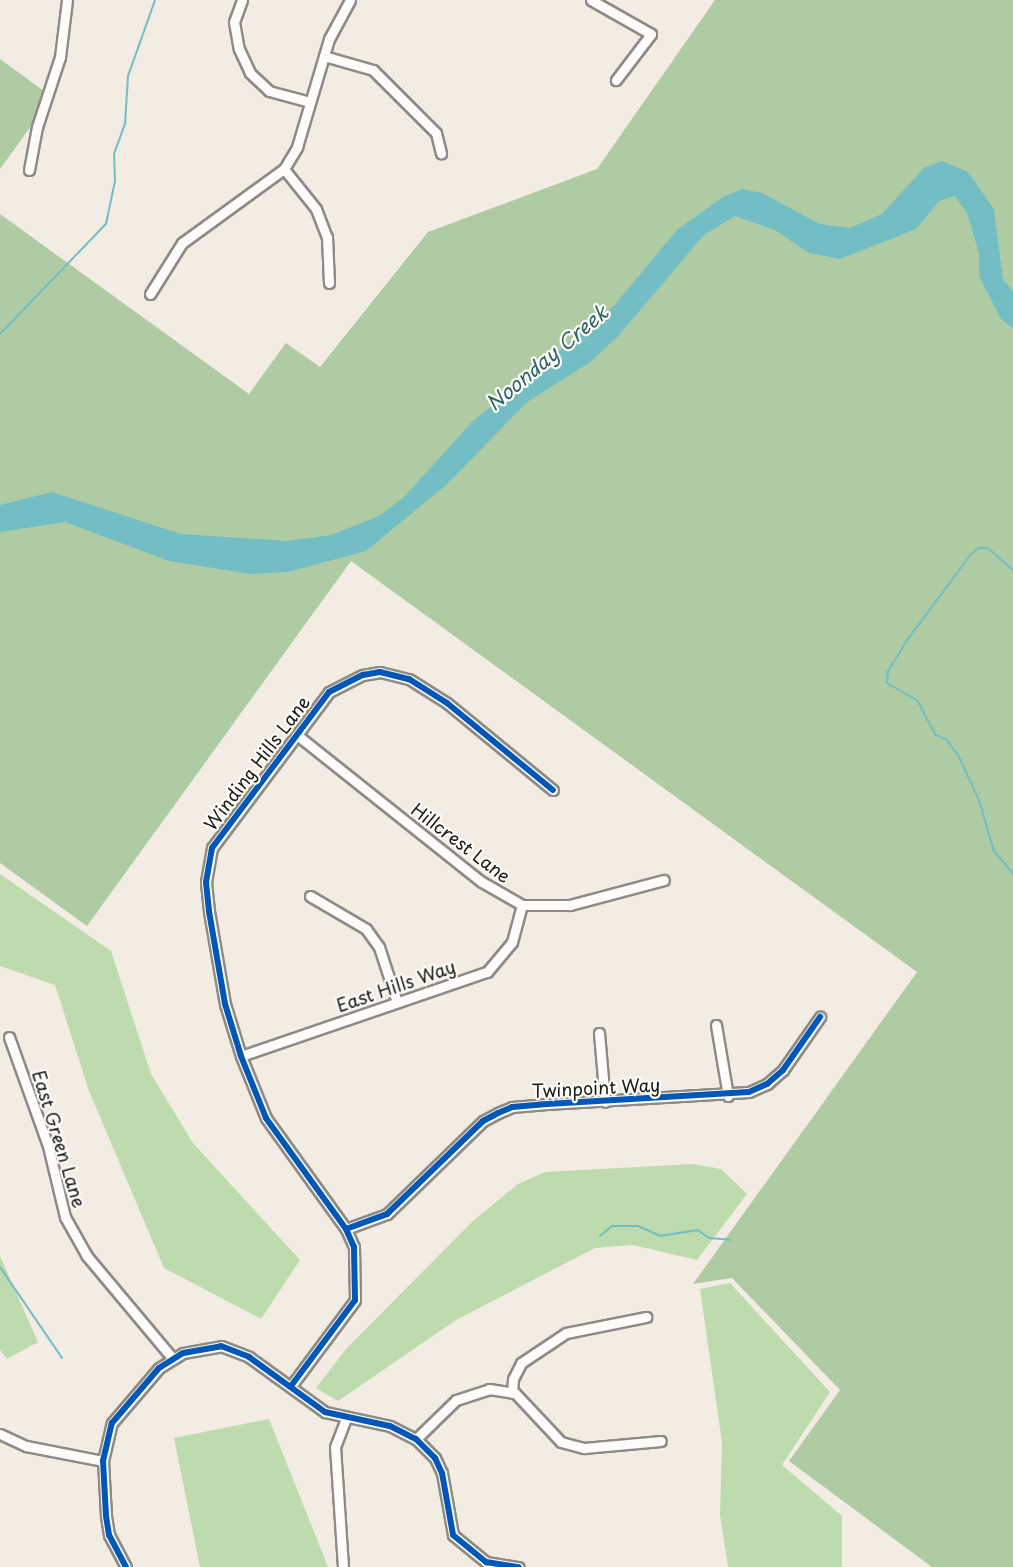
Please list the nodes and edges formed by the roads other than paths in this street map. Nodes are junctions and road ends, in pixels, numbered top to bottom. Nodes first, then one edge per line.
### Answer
1 (67, 0) edge
2 (242, 0) edge
3 (350, 0) edge
4 (591, 0) edge
5 (324, 56) junction
6 (616, 80) dead end
7 (310, 102) junction
8 (441, 153) dead end
9 (284, 169) junction
10 (29, 170) dead end
11 (329, 283) dead end
12 (150, 294) dead end
13 (297, 735) junction
14 (553, 790) dead end
15 (664, 880) dead end
16 (310, 896) dead end
17 (522, 904) junction
18 (397, 1002) junction
19 (820, 1017) dead end
20 (716, 1025) dead end
21 (599, 1033) dead end
22 (9, 1037) dead end
23 (241, 1056) junction
24 (728, 1096) junction
25 (605, 1102) junction
26 (346, 1229) junction
27 (646, 1317) dead end
28 (173, 1359) junction
29 (291, 1386) junction
30 (512, 1393) junction
31 (346, 1419) junction
32 (0, 1434) edge
33 (416, 1439) junction
34 (661, 1441) dead end
35 (103, 1461) junction
36 (126, 1567) edge
37 (342, 1567) edge
38 (519, 1567) edge

1 - 10 street
2 - 7 street
3 - 5 street
4 - 6 street
5 - 7 street
5 - 8 street
7 - 9 street
9 - 11 street
9 - 12 street
13 - 14 street, Winding Hills Lane
13 - 17 street, Hillcrest Lane
13 - 23 street, Winding Hills Lane
15 - 17 street, Hillcrest Lane
16 - 18 street
17 - 18 street, East Hills Way
18 - 23 street, East Hills Way
19 - 24 street, Twinpoint Way
20 - 24 street
21 - 25 street
22 - 28 street, East Green Lane
23 - 26 street, Winding Hills Lane
24 - 25 street, Twinpoint Way
25 - 26 street, Twinpoint Way
26 - 29 street, Winding Hills Lane
27 - 30 street
28 - 29 street
28 - 35 street
29 - 31 street
30 - 33 street
30 - 34 street
31 - 33 street
31 - 37 street
32 - 35 street
33 - 38 street
35 - 36 street

